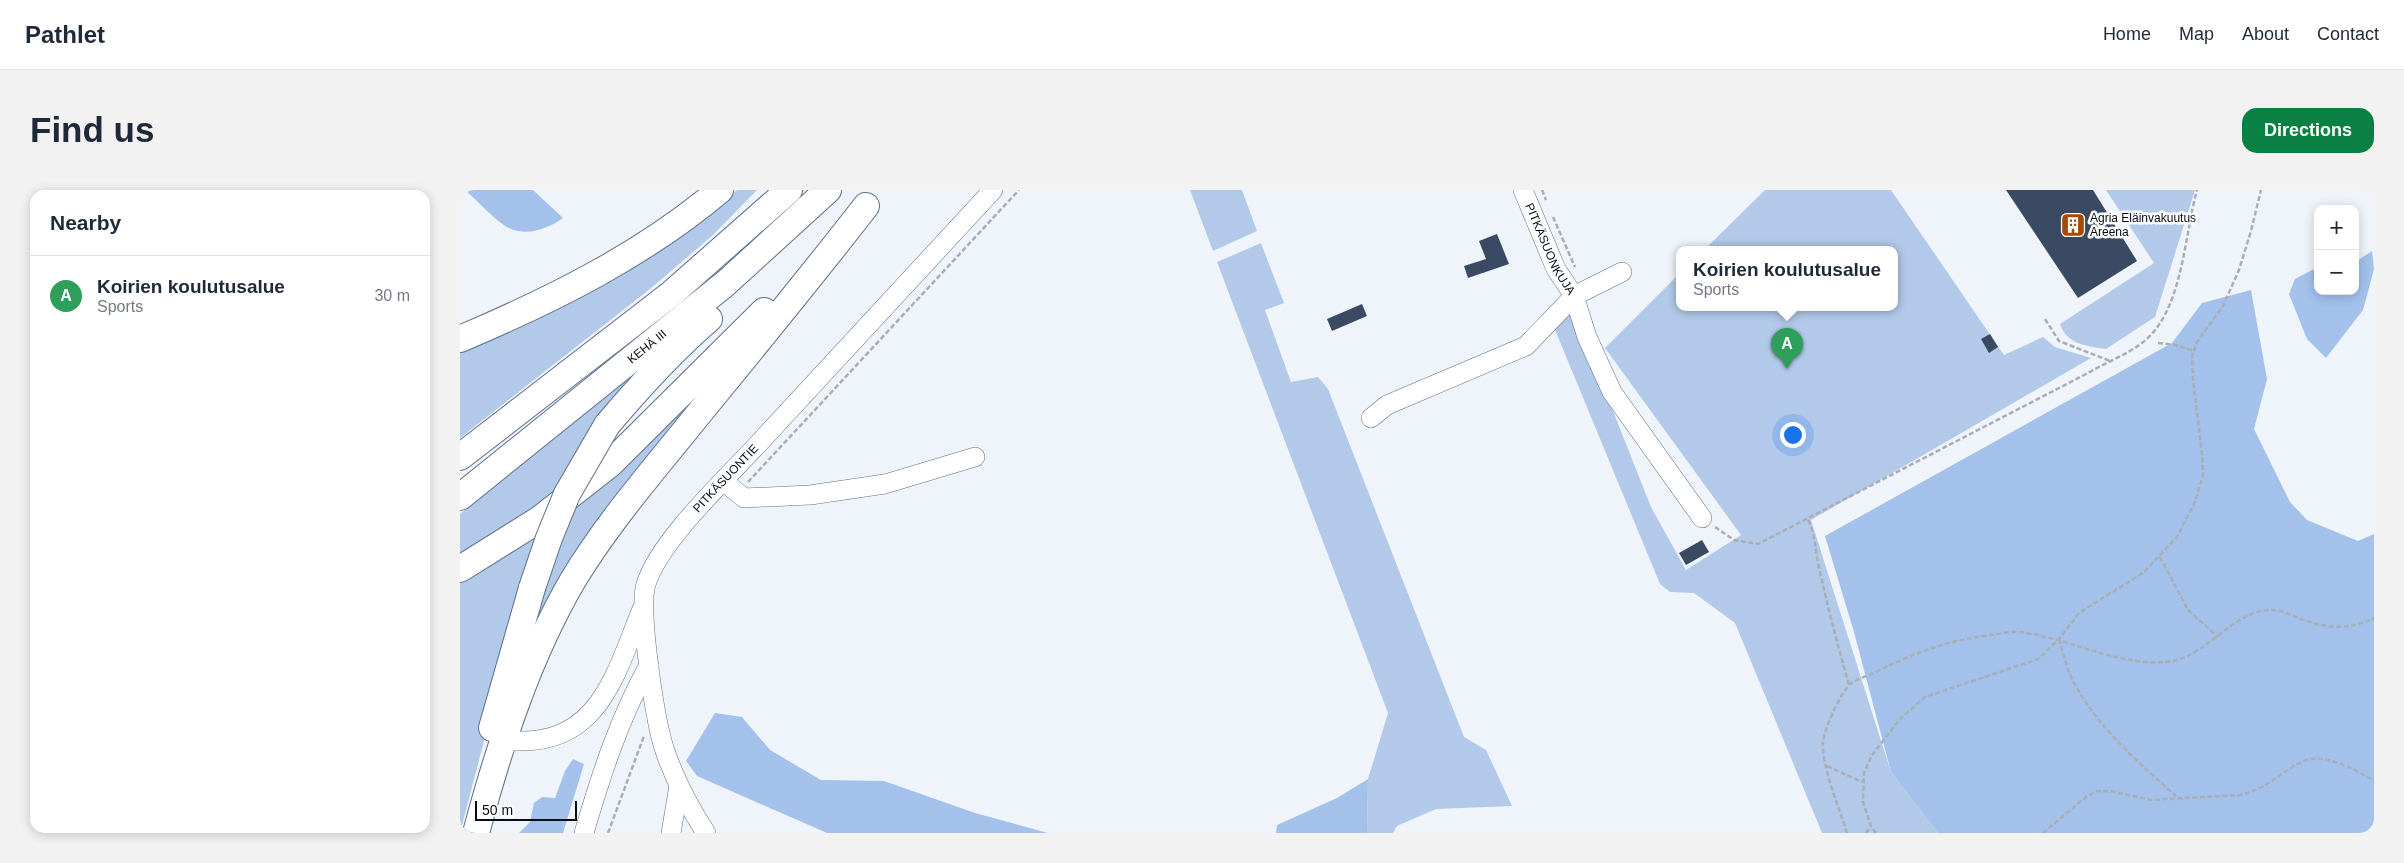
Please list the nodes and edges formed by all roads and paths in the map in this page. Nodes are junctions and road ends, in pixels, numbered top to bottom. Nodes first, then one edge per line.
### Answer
1 (720, 190) edge
2 (768, 190) edge
3 (789, 190) edge
4 (828, 190) edge
5 (843, 190) edge
6 (993, 190) edge
7 (1019, 190) edge
8 (1523, 190) edge
9 (1542, 190) edge
10 (2197, 190) edge
11 (2261, 190) edge
12 (873, 198) edge
13 (1548, 204) dead end
14 (1551, 211) dead end
15 (706, 264) junction
16 (1622, 272) dead end
17 (564, 290) junction
18 (1580, 294) junction
19 (2045, 319) dead end
20 (460, 326) edge
21 (460, 340) edge
22 (2158, 343) dead end
23 (2194, 351) junction
24 (2110, 360) junction
25 (1371, 418) dead end
26 (465, 450) edge
27 (975, 457) dead end
28 (730, 487) junction
29 (460, 497) edge
30 (1702, 518) joint
31 (1808, 519) junction
32 (2160, 557) junction
33 (460, 569) edge
34 (643, 606) junction
35 (2374, 618) edge
36 (2218, 637) junction
37 (2059, 639) junction
38 (649, 665) junction
39 (1849, 685) junction
40 (504, 740) junction
41 (1827, 766) junction
42 (1862, 782) junction
43 (2374, 782) edge
44 (680, 786) junction
45 (2178, 798) junction
46 (1870, 826) junction
47 (702, 830) edge
48 (465, 833) edge
49 (476, 833) edge
50 (584, 833) edge
51 (671, 833) edge
52 (1847, 833) edge
53 (1866, 833) edge
54 (1876, 833) edge
55 (2043, 833) edge

1 - 17 highway
2 - 15 highway
3 - 15 highway
4 - 29 highway, KEHÄ III
5 - 48 highway, bridge
6 - 28 street, PITKÄSUONTIE
7 - 28 path
8 - 18 street, PITKÄSUONKUJA
9 - 13 path
10 - 24 path
11 - 23 path
12 - 33 highway
12 - 40 highway
14 - 18 path
15 - 26 highway
16 - 18 street
17 - 20 highway
17 - 21 highway
18 - 25 street
18 - 30 street, PITKÄSUONKUJA
19 - 24 path
22 - 23 path
23 - 32 path
24 - 31 path
27 - 28 street
28 - 34 street, PITKÄSUONTIE
30 - 31 path
31 - 39 path
32 - 36 path
32 - 37 path
34 - 38 street, PITKÄSUONTIE
34 - 40 street
35 - 36 path
36 - 37 path
37 - 39 path
37 - 42 path
37 - 45 path
38 - 44 street, PITKÄSUONTIE
38 - 50 street
39 - 41 path
40 - 49 highway
41 - 42 path
41 - 52 path
42 - 46 path
43 - 45 path
44 - 47 street, PITKÄSUONTIE
44 - 51 street
45 - 55 path
46 - 53 path
46 - 54 path

